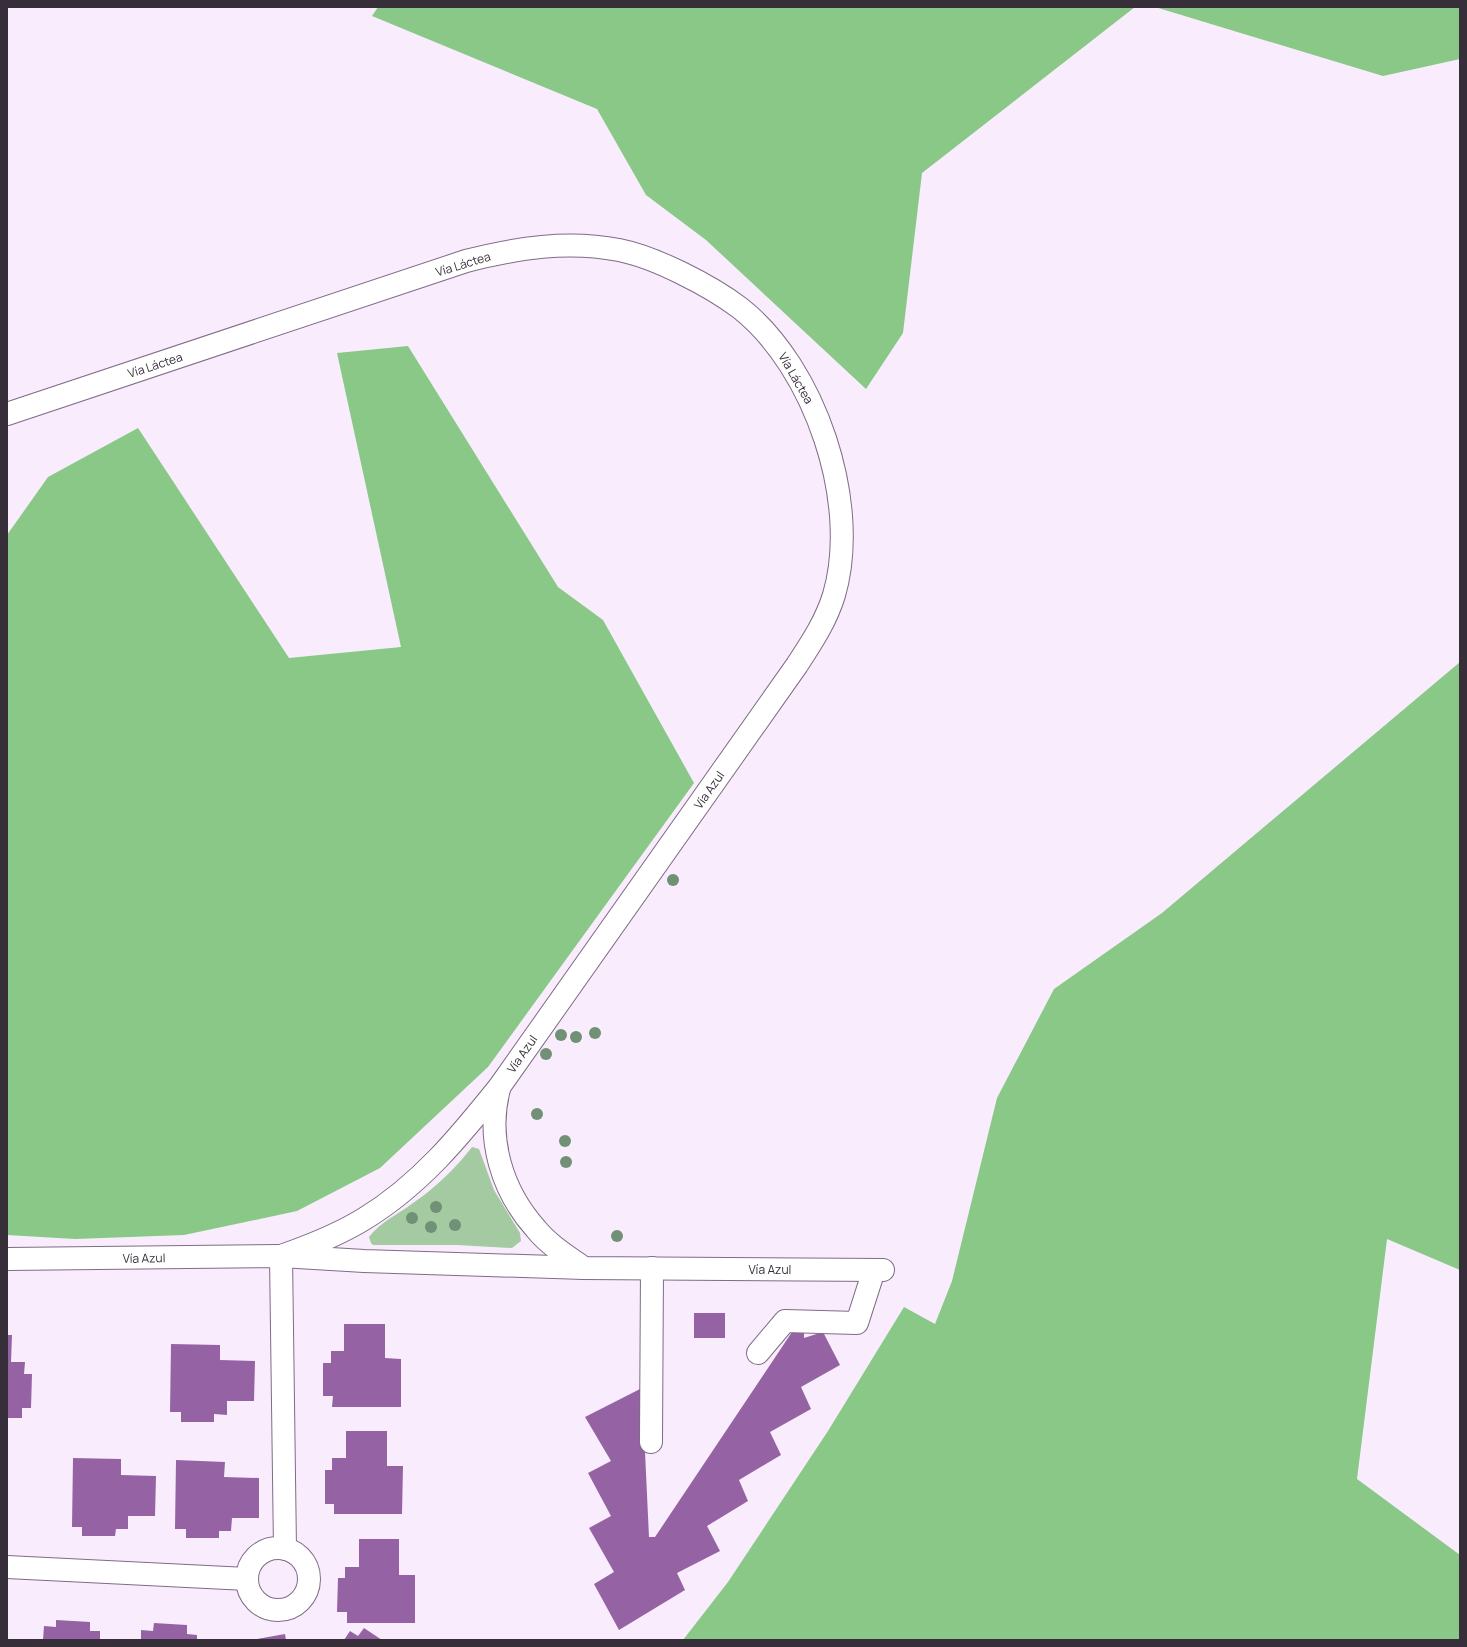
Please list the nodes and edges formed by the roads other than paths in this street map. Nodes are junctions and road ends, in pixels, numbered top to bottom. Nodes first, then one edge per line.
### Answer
1 (7, 414) edge
2 (833, 466) joint
3 (500, 1086) junction
4 (281, 1256) junction
5 (7, 1259) edge
6 (584, 1268) junction
7 (652, 1268) junction
8 (758, 1353) dead end
9 (651, 1442) dead end
10 (285, 1549) junction
11 (7, 1566) edge
12 (247, 1579) junction

1 - 2 street, Vía Láctea
2 - 3 street, Vía Azul
3 - 4 street, Vía Azul
3 - 6 street, Vía Azul
4 - 5 street, Vía Azul
4 - 6 street, Vía Azul
4 - 10 street
6 - 7 street, Vía Azul
7 - 8 street, Vía Azul
7 - 9 street
10 - 12 street
10 - 12 street
11 - 12 street

